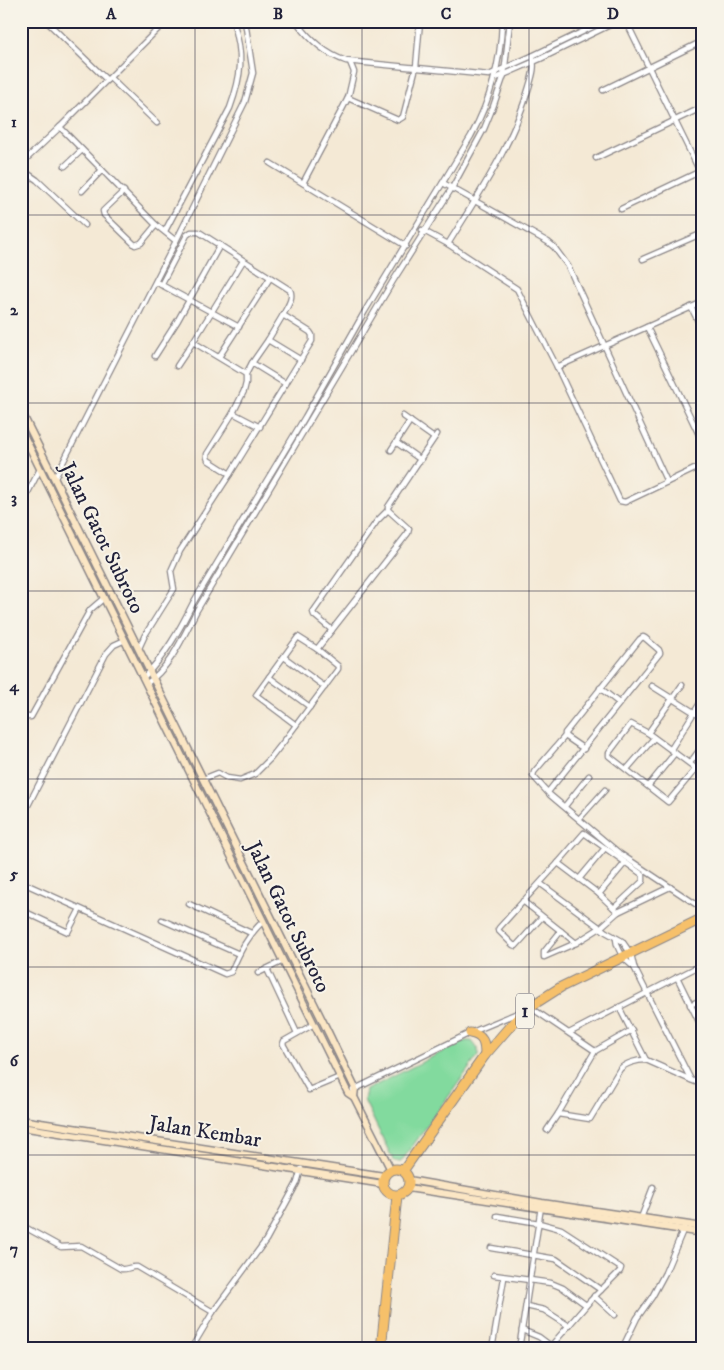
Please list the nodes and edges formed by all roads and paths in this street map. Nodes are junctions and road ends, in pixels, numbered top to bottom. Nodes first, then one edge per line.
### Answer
1 (46, 21) edge
2 (166, 21) edge
3 (233, 21) edge
4 (245, 21) edge
5 (296, 21) edge
6 (420, 21) edge
7 (502, 21) edge
8 (510, 21) edge
9 (605, 21) edge
10 (618, 21) edge
11 (626, 21) edge
12 (703, 41) edge
13 (533, 59) junction
14 (350, 62) junction
15 (416, 67) junction
16 (505, 68) junction
17 (649, 68) junction
18 (496, 72) junction
19 (489, 75) junction
20 (504, 75) junction
21 (109, 79) junction
22 (494, 79) junction
23 (603, 90) dead end
24 (348, 98) junction
25 (703, 107) edge
26 (674, 122) junction
27 (157, 123) dead end
28 (60, 127) junction
29 (82, 150) junction
30 (596, 158) dead end
31 (270, 163) dead end
32 (21, 164) edge
33 (65, 166) dead end
34 (21, 170) edge
35 (102, 170) junction
36 (701, 171) edge
37 (703, 178) edge
38 (303, 183) junction
39 (443, 183) junction
40 (452, 188) junction
41 (82, 190) dead end
42 (124, 191) junction
43 (474, 201) junction
44 (621, 209) dead end
45 (85, 225) dead end
46 (156, 225) junction
47 (417, 226) junction
48 (423, 231) junction
49 (166, 232) junction
50 (703, 233) edge
51 (176, 240) junction
52 (448, 244) junction
53 (220, 245) junction
54 (406, 246) junction
55 (643, 259) dead end
56 (243, 261) junction
57 (387, 277) junction
58 (270, 278) junction
59 (393, 281) junction
60 (155, 282) junction
61 (161, 285) junction
62 (189, 299) junction
63 (703, 302) edge
64 (691, 307) junction
65 (211, 312) junction
66 (283, 315) junction
67 (239, 327) junction
68 (647, 328) junction
69 (703, 331) edge
70 (268, 340) junction
71 (193, 342) junction
72 (604, 346) junction
73 (155, 356) dead end
74 (219, 357) junction
75 (301, 360) junction
76 (252, 363) junction
77 (177, 366) dead end
78 (557, 367) junction
79 (246, 374) junction
80 (286, 384) junction
81 (21, 411) edge
82 (233, 413) junction
83 (403, 416) dead end
84 (410, 421) junction
85 (260, 427) junction
86 (21, 430) edge
87 (397, 443) junction
88 (703, 443) edge
89 (391, 450) dead end
90 (421, 460) junction
91 (703, 465) edge
92 (41, 471) junction
93 (230, 474) junction
94 (54, 477) junction
95 (667, 482) junction
96 (21, 506) edge
97 (388, 510) junction
98 (104, 598) junction
99 (332, 630) junction
100 (125, 640) junction
101 (139, 648) junction
102 (317, 649) junction
103 (284, 657) junction
104 (150, 671) junction
105 (269, 677) junction
106 (154, 679) junction
107 (145, 681) junction
108 (682, 685) dead end
109 (652, 686) dead end
110 (325, 687) junction
111 (600, 688) junction
112 (673, 700) junction
113 (702, 700) edge
114 (619, 703) junction
115 (310, 706) junction
116 (694, 713) junction
117 (21, 717) edge
118 (703, 718) edge
119 (296, 725) junction
120 (648, 733) junction
121 (565, 736) junction
122 (654, 738) junction
123 (703, 745) edge
124 (584, 749) junction
125 (673, 751) junction
126 (690, 763) junction
127 (627, 769) junction
128 (589, 776) dead end
129 (204, 778) junction
130 (649, 785) junction
131 (605, 790) dead end
132 (548, 792) junction
133 (565, 806) junction
134 (21, 819) edge
135 (579, 819) junction
136 (605, 848) junction
137 (558, 863) junction
138 (625, 863) junction
139 (247, 870) junction
140 (240, 874) junction
141 (579, 879) junction
142 (252, 881) junction
143 (21, 882) edge
144 (540, 884) junction
145 (246, 885) junction
146 (670, 888) junction
147 (599, 894) junction
148 (523, 902) junction
149 (189, 904) dead end
150 (614, 908) junction
151 (80, 909) junction
152 (703, 909) edge
153 (21, 910) edge
154 (618, 912) junction
155 (542, 917) junction
156 (162, 920) dead end
157 (264, 921) junction
158 (701, 921) edge
159 (600, 928) junction
160 (562, 931) junction
161 (251, 933) junction
162 (616, 939) junction
163 (576, 943) junction
164 (239, 954) junction
165 (628, 956) junction
166 (283, 961) junction
167 (703, 964) edge
168 (634, 967) junction
169 (267, 969) junction
170 (258, 973) dead end
171 (677, 977) junction
172 (648, 993) junction
173 (703, 999) edge
174 (690, 1005) junction
175 (529, 1007) junction
176 (620, 1007) junction
177 (314, 1024) junction
178 (632, 1030) junction
179 (703, 1030) edge
180 (570, 1032) junction
181 (296, 1033) junction
182 (470, 1033) junction
183 (329, 1034) junction
184 (321, 1038) junction
185 (596, 1051) junction
186 (485, 1055) junction
187 (646, 1060) junction
188 (340, 1076) junction
189 (691, 1080) junction
190 (703, 1085) edge
191 (355, 1088) junction
192 (348, 1093) junction
193 (354, 1097) junction
194 (558, 1114) junction
195 (21, 1120) edge
196 (21, 1127) edge
197 (548, 1130) dead end
198 (301, 1170) junction
199 (403, 1171) junction
200 (386, 1177) junction
201 (409, 1184) junction
202 (652, 1187) dead end
203 (397, 1196) junction
204 (540, 1213) junction
205 (497, 1216) dead end
206 (641, 1218) junction
207 (21, 1225) edge
208 (685, 1227) junction
209 (703, 1227) edge
210 (703, 1233) edge
211 (491, 1248) dead end
212 (534, 1255) junction
213 (494, 1275) dead end
214 (504, 1278) junction
215 (530, 1281) junction
216 (601, 1290) junction
217 (594, 1296) junction
218 (526, 1306) junction
219 (586, 1306) junction
220 (213, 1312) junction
221 (615, 1315) dead end
222 (569, 1326) junction
223 (522, 1330) junction
224 (551, 1347) edge
225 (191, 1349) edge
226 (381, 1349) edge
227 (492, 1349) edge
228 (519, 1349) edge
229 (622, 1349) edge

1 - 21 street
2 - 21 street
3 - 49 street
4 - 51 street
5 - 14 street
6 - 15 street
7 - 18 street
8 - 16 street
9 - 13 street
10 - 13 street
11 - 17 street
12 - 17 street
13 - 16 street
13 - 20 street
13 - 43 street
14 - 15 street
14 - 24 street
15 - 19 street
15 - 24 street
16 - 18 street
16 - 20 street
17 - 23 street
17 - 26 street
18 - 19 street
18 - 22 street
19 - 22 street
20 - 22 street
20 - 40 street
21 - 27 street
21 - 28 street
22 - 39 street
24 - 38 street
25 - 26 street
26 - 30 street
26 - 36 street
28 - 29 street
28 - 32 street
29 - 33 street
29 - 35 street
31 - 38 street
34 - 45 street
35 - 41 street
35 - 42 street
36 - 37 street
36 - 44 street
38 - 54 street
39 - 40 street
39 - 47 street
40 - 43 street
40 - 48 street
42 - 46 street
42 - 46 street
43 - 52 street
43 - 72 street
46 - 49 street
47 - 48 street
47 - 54 street
48 - 52 street
48 - 59 street
49 - 51 street
50 - 55 street
51 - 60 street
52 - 78 street
53 - 56 street
53 - 61 street
53 - 62 street
54 - 57 street
56 - 58 street
56 - 65 street
57 - 59 street
57 - 104 street
58 - 66 street
58 - 67 street
59 - 106 street
60 - 61 street
60 - 94 street
61 - 62 street
62 - 65 street
62 - 73 street
63 - 64 street
64 - 68 street
64 - 69 street
65 - 67 street
65 - 71 street
66 - 70 street
66 - 75 street
67 - 74 street
68 - 72 street
68 - 88 street
70 - 75 street
70 - 76 street
71 - 74 street
71 - 77 street
72 - 78 street
72 - 95 street
74 - 79 street
75 - 80 street
76 - 79 street
76 - 80 street
78 - 95 street
79 - 82 street
80 - 85 street
81 - 94 street, Jalan Gatot Subroto
82 - 85 street
82 - 93 street
83 - 84 street
84 - 87 street
84 - 90 street
85 - 93 street
86 - 92 street, Jalan Gatot Subroto
87 - 89 street
87 - 90 street
90 - 97 street
91 - 95 street
92 - 96 street
92 - 98 street, Jalan Gatot Subroto
93 - 101 street
94 - 101 street, Jalan Gatot Subroto
97 - 99 street
97 - 99 street
98 - 100 street, Jalan Gatot Subroto
98 - 117 street
99 - 102 street
100 - 107 street, Jalan Gatot Subroto
100 - 134 street
101 - 104 street, Jalan Gatot Subroto
102 - 103 street
102 - 110 street
103 - 105 street
103 - 110 street
104 - 106 street, Jalan Gatot Subroto
104 - 107 street
105 - 115 street
105 - 119 street
106 - 107 street
106 - 129 street, Jalan Gatot Subroto
107 - 140 street, Jalan Gatot Subroto
108 - 112 street
109 - 112 street
110 - 115 street
111 - 114 street
111 - 114 street
111 - 121 street
112 - 116 street
112 - 120 street
113 - 116 street
114 - 124 street
115 - 119 street
116 - 118 street
116 - 125 street
119 - 129 street
120 - 122 street
120 - 127 street
121 - 124 street
121 - 132 street
122 - 125 street
122 - 127 street
123 - 126 street
124 - 132 street
125 - 126 street
125 - 130 street
126 - 130 street
127 - 130 street
128 - 133 street
129 - 139 street, Jalan Gatot Subroto
131 - 135 street
132 - 133 street
133 - 135 street
135 - 146 street
136 - 137 street
136 - 138 street
136 - 141 street
137 - 141 street
137 - 144 street
138 - 147 street
138 - 150 street
139 - 140 street
139 - 142 street, Jalan Gatot Subroto
140 - 145 street, Jalan Gatot Subroto
141 - 147 street
142 - 145 street
142 - 183 street, Jalan Gatot Subroto
143 - 151 street
144 - 148 street
144 - 159 street
145 - 157 street, Jalan Gatot Subroto
146 - 152 street
146 - 154 street
147 - 150 street
148 - 155 street
148 - 155 street
149 - 161 street
150 - 154 street
151 - 153 street
151 - 164 street
154 - 159 street
155 - 160 street
156 - 164 street
157 - 161 street
157 - 166 street, Jalan Gatot Subroto
158 - 165 highway, 1
159 - 162 street
159 - 163 street
160 - 163 street
160 - 163 street
161 - 164 street
162 - 165 street
162 - 165 street
165 - 168 street
165 - 168 street
165 - 175 highway, 1
166 - 169 street
166 - 177 street, Jalan Gatot Subroto
167 - 171 street
168 - 172 street
169 - 170 street
169 - 181 street
171 - 172 street
171 - 174 street
172 - 176 street
172 - 189 street
173 - 174 street
174 - 179 street
175 - 180 street
175 - 182 street
175 - 186 highway, 1
176 - 178 street
176 - 180 street
177 - 181 street
177 - 184 street, Jalan Gatot Subroto
178 - 185 street
178 - 187 street
180 - 185 street
181 - 188 street
182 - 186 highway
182 - 191 street
183 - 184 street
183 - 191 street, Jalan Gatot Subroto
184 - 188 street, Jalan Gatot Subroto
185 - 194 street
186 - 199 highway, 1
187 - 189 street
187 - 194 street
188 - 192 street, Jalan Gatot Subroto
189 - 190 street
191 - 192 street
191 - 193 street
192 - 193 street
193 - 200 street
194 - 197 street
195 - 198 street, Jalan Kembar
196 - 198 street, Jalan Kembar
198 - 200 street, Jalan Kembar
198 - 220 street
199 - 200 highway
199 - 201 highway
200 - 203 highway
201 - 203 highway
201 - 204 street
202 - 206 street
203 - 226 highway
204 - 205 street
204 - 206 street
204 - 208 street
204 - 212 street
204 - 216 street
206 - 208 street
207 - 220 street
208 - 209 street
208 - 210 street
208 - 229 street
211 - 212 street
212 - 215 street
212 - 216 street
213 - 214 street
214 - 215 street
214 - 227 street
215 - 218 street
215 - 219 street
216 - 217 street
217 - 219 street
217 - 221 street
218 - 222 street
218 - 223 street
219 - 222 street
220 - 225 street
222 - 224 street
223 - 224 street
223 - 228 street

